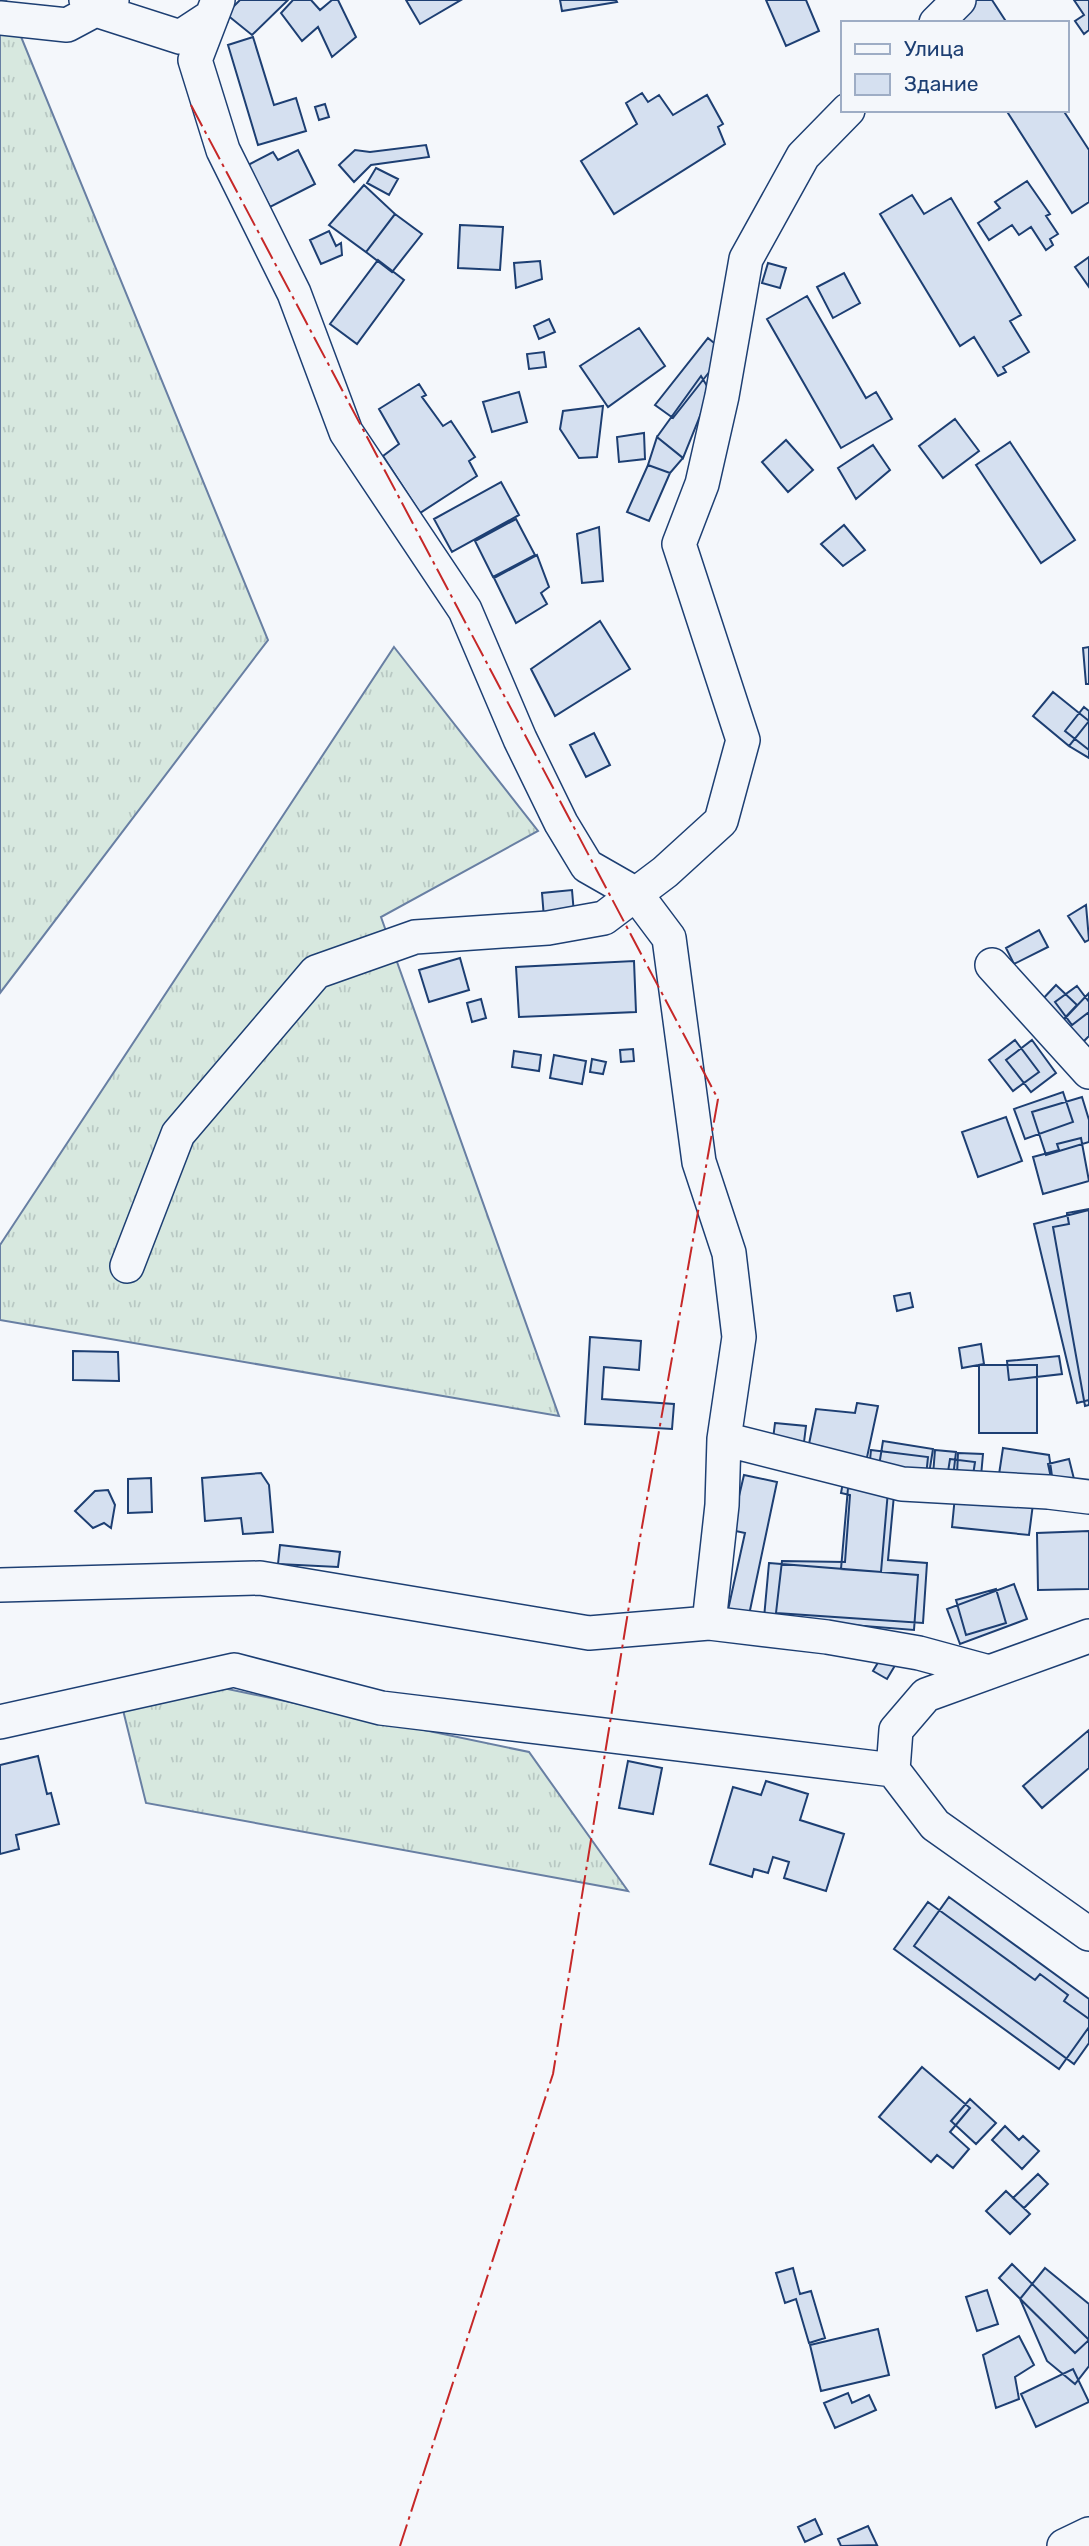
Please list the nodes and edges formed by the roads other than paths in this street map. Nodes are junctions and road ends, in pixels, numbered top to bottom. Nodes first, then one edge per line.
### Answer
1 (960, 0) edge
2 (98, 3) edge
3 (215, 8) edge
4 (0, 18) edge
5 (938, 21) edge
6 (846, 112) edge
7 (636, 894) junction
8 (992, 965) dead end
9 (1089, 1072) edge
10 (127, 1266) dead end
11 (724, 1439) junction
12 (1089, 1497) edge
13 (0, 1585) edge
14 (709, 1623) junction
15 (1089, 1636) edge
16 (989, 1672) junction
17 (0, 1721) edge
18 (893, 1770) junction
19 (1089, 1934) edge
20 (1089, 2534) edge
21 (1064, 2546) edge

1 - 5 street
2 - 3 street
2 - 4 street
3 - 7 street
6 - 7 street
7 - 10 street
7 - 11 street
8 - 9 street
11 - 12 street
11 - 14 street
13 - 14 street
14 - 16 street
15 - 16 street
16 - 18 street
17 - 18 street
18 - 19 street
20 - 21 street

